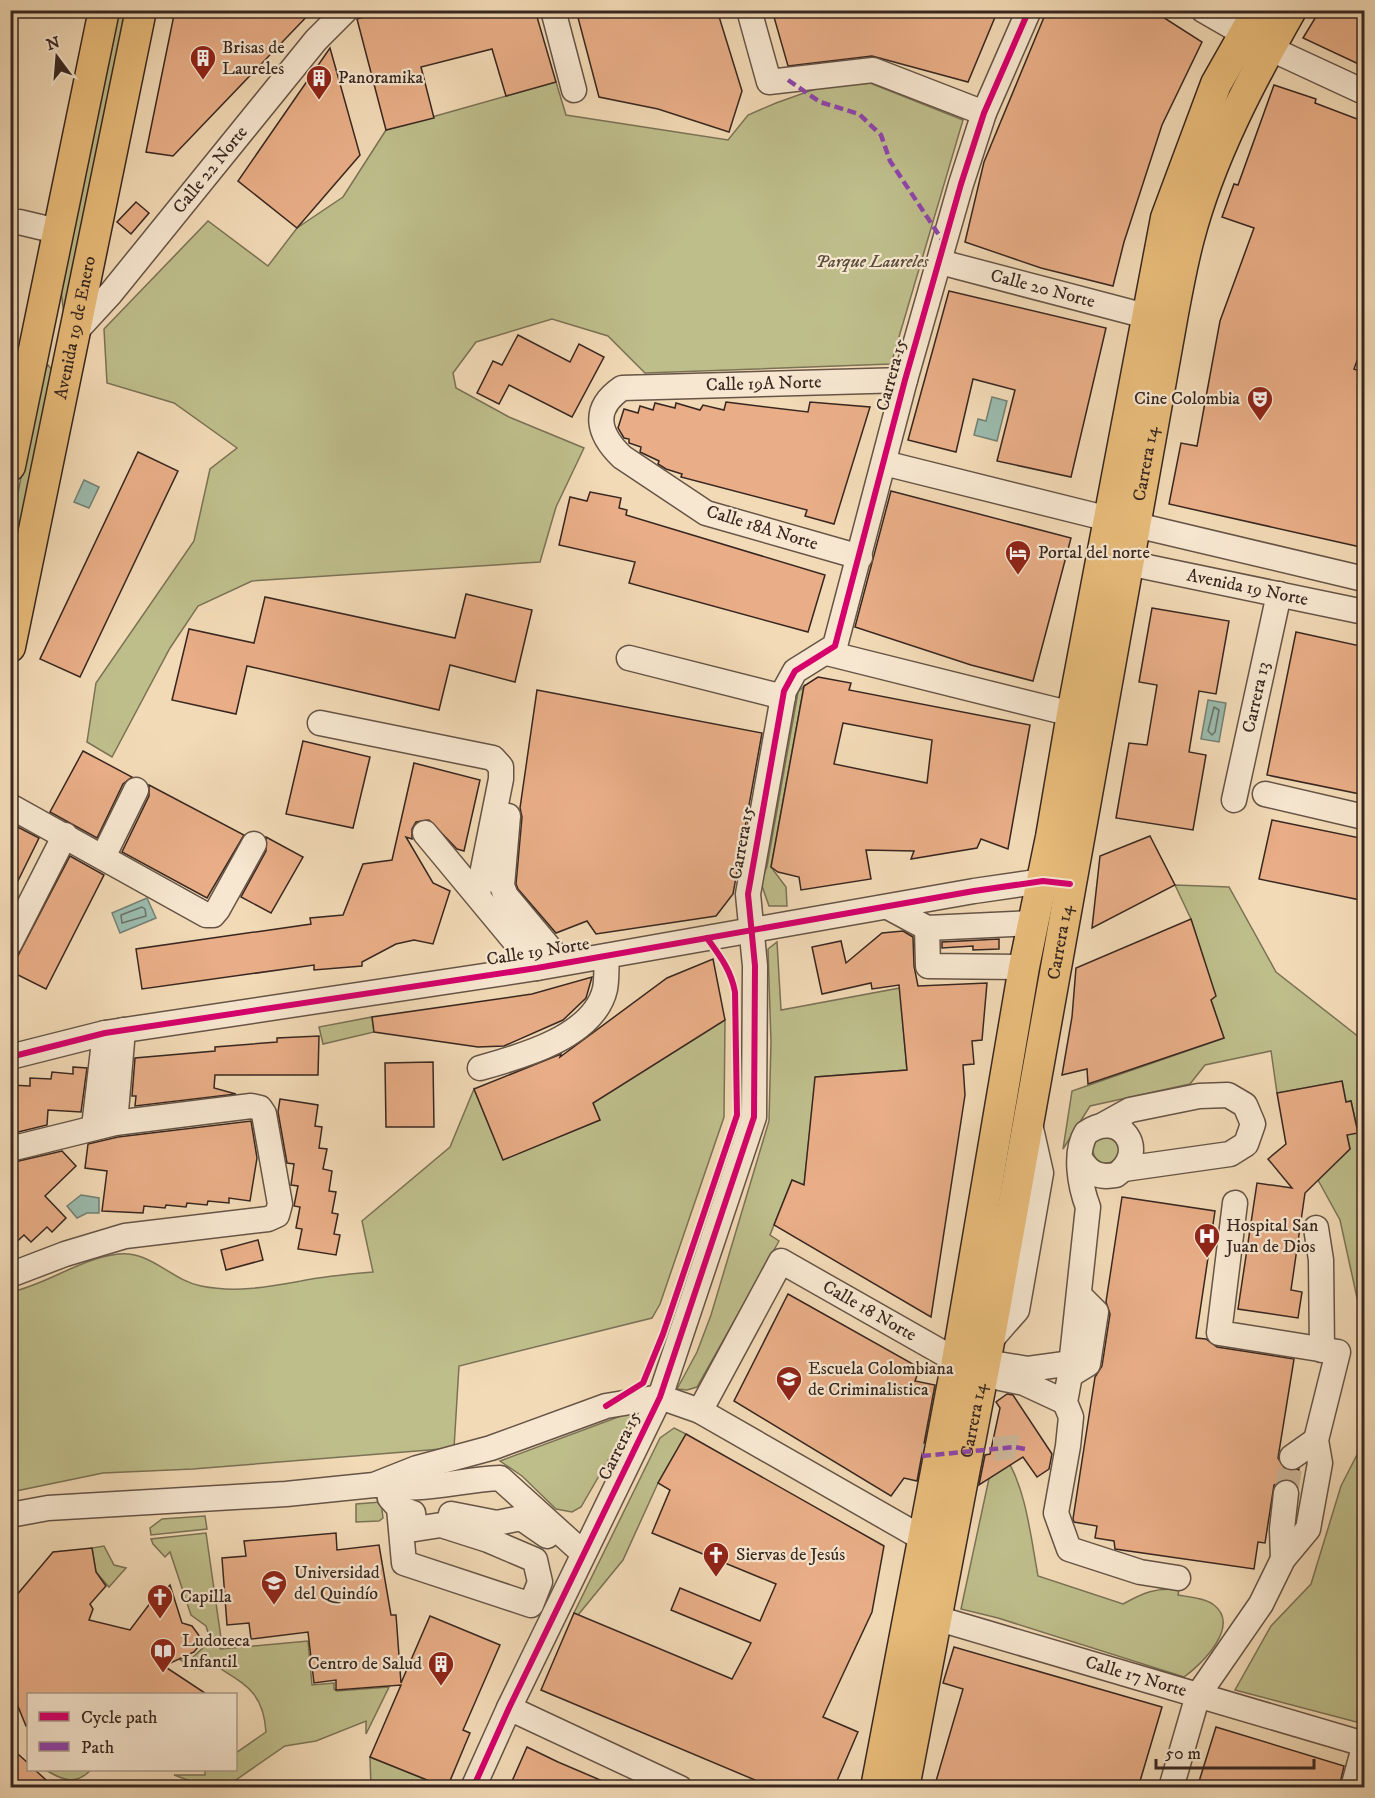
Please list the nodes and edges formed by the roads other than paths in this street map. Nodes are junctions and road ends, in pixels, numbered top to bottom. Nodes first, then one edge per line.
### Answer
1 (104, 10) edge
2 (141, 10) edge
3 (553, 10) edge
4 (749, 10) edge
5 (1029, 10) edge
6 (1203, 10) edge
7 (1290, 10) edge
8 (344, 11) edge
9 (1257, 31) edge
10 (574, 90) dead end
11 (1365, 92) edge
12 (984, 113) junction
13 (19, 222) dead end
14 (57, 231) junction
15 (940, 262) junction
16 (1146, 316) junction
17 (39, 323) junction
18 (76, 331) junction
19 (905, 380) junction
20 (611, 446) joint
21 (884, 464) junction
22 (10, 466) edge
23 (1122, 522) junction
24 (860, 557) junction
25 (1128, 563) junction
26 (1365, 579) edge
27 (1279, 594) junction
28 (16, 600) edge
29 (1365, 612) edge
30 (10, 647) edge
31 (827, 653) junction
32 (629, 658) dead end
33 (783, 697) junction
34 (1072, 714) junction
35 (320, 723) dead end
36 (512, 780) dead end
37 (136, 790) dead end
38 (1265, 794) dead end
39 (1234, 800) dead end
40 (10, 806) edge
41 (1365, 817) edge
42 (425, 833) dead end
43 (64, 835) junction
44 (254, 844) dead end
45 (103, 857) junction
46 (1056, 882) junction
47 (478, 894) junction
48 (888, 907) junction
49 (1034, 923) junction
50 (927, 928) junction
51 (750, 931) junction
52 (10, 943) edge
53 (606, 957) junction
54 (562, 963) junction
55 (1024, 967) junction
56 (537, 968) junction
57 (114, 1032) junction
58 (10, 1057) edge
59 (480, 1068) dead end
60 (105, 1125) junction
61 (1103, 1125) junction
62 (10, 1149) edge
63 (1081, 1160) junction
64 (1115, 1173) junction
65 (1234, 1203) dead end
66 (1088, 1207) junction
67 (1316, 1228) dead end
68 (10, 1275) edge
69 (1322, 1350) junction
70 (979, 1360) junction
71 (1071, 1369) junction
72 (660, 1397) junction
73 (1065, 1402) junction
74 (700, 1411) junction
75 (1316, 1440) junction
76 (1292, 1456) dead end
77 (1286, 1492) tunnel mouth
78 (388, 1496) junction
79 (10, 1515) edge
80 (922, 1538) junction
81 (583, 1553) junction
82 (1283, 1559) junction
83 (1178, 1578) dead end
84 (571, 1579) junction
85 (922, 1613) junction
86 (1198, 1695) junction
87 (509, 1708) junction
88 (1365, 1746) edge
89 (473, 1788) edge
90 (680, 1788) edge
91 (876, 1788) edge
92 (904, 1788) edge
93 (1171, 1788) edge
94 (1353, 1788) edge

1 - 14 main road, Avenida 19 de Enero
2 - 18 main road, Avenida 19 de Enero
3 - 10 street
4 - 12 street
5 - 12 street, Carrera 15
6 - 9 street
7 - 9 main road, Carrera 14
8 - 18 street, Calle 22 Norte
9 - 11 street
9 - 16 main road, Carrera 14
9 - 23 main road, Carrera 14
12 - 15 street, Carrera 15
13 - 14 street
14 - 17 main road, Avenida 19 de Enero
15 - 16 street, Calle 20 Norte
15 - 19 street, Carrera 15
16 - 23 main road, Carrera 14
17 - 18 main road
17 - 22 main road, Avenida 19 de Enero
18 - 28 main road, Avenida 19 de Enero
19 - 20 street, Calle 19A Norte
19 - 21 street, Carrera 15
20 - 24 street, Calle 18A Norte
21 - 23 street
21 - 24 street, Carrera 15
23 - 25 main road, Carrera 14
23 - 26 street, Avenida 19 Norte
23 - 34 main road, Carrera 14
24 - 31 street, Carrera 15
25 - 27 street, Avenida 19 Norte
25 - 46 main road, Carrera 14
27 - 29 street, Avenida 19 Norte
27 - 39 street, Carrera 13
28 - 30 main road, Avenida 19 de Enero
31 - 33 street, Carrera 15
31 - 34 street
32 - 33 street
33 - 51 street, Carrera 15
34 - 46 main road, Carrera 14
35 - 47 street
36 - 54 street
37 - 45 street
38 - 41 street
40 - 43 street
42 - 47 street
43 - 45 street
43 - 52 street
44 - 45 street
46 - 48 street, Calle 19 Norte
46 - 49 main road, Carrera 14
46 - 70 main road, Carrera 14
47 - 56 street
48 - 50 street
48 - 51 street, Calle 19 Norte
49 - 50 street
49 - 55 main road, Carrera 14
50 - 55 street
51 - 53 street, Calle 19 Norte
51 - 72 street, Carrera 15
53 - 54 street, Calle 19 Norte
53 - 59 street
54 - 56 street, Calle 19 Norte
55 - 70 main road, Carrera 14
56 - 57 street, Calle 19 Norte
57 - 58 street, Calle 19 Norte
57 - 60 street
60 - 62 street
60 - 68 street
61 - 63 street
61 - 64 street
61 - 64 street
63 - 64 street
63 - 66 street
64 - 66 street
65 - 69 street
66 - 71 street
67 - 69 street
69 - 75 street
70 - 71 street
70 - 73 street
70 - 74 street, Calle 18 Norte
70 - 80 main road, Carrera 14
70 - 85 main road, Carrera 14
71 - 73 street
72 - 74 street
72 - 78 street
72 - 81 street, Carrera 15
73 - 83 street
74 - 80 street
75 - 76 street
75 - 82 street
77 - 82 street
78 - 78 street
78 - 79 street
78 - 81 street
78 - 84 street
80 - 85 main road, Carrera 14
81 - 84 street, Carrera 15
82 - 86 street
84 - 87 street, Carrera 15
85 - 86 street, Calle 17 Norte
85 - 91 main road, Carrera 14
85 - 92 main road, Carrera 14
86 - 88 street, Calle 17 Norte
86 - 93 street
87 - 89 street, Carrera 15
87 - 90 street
88 - 94 street

